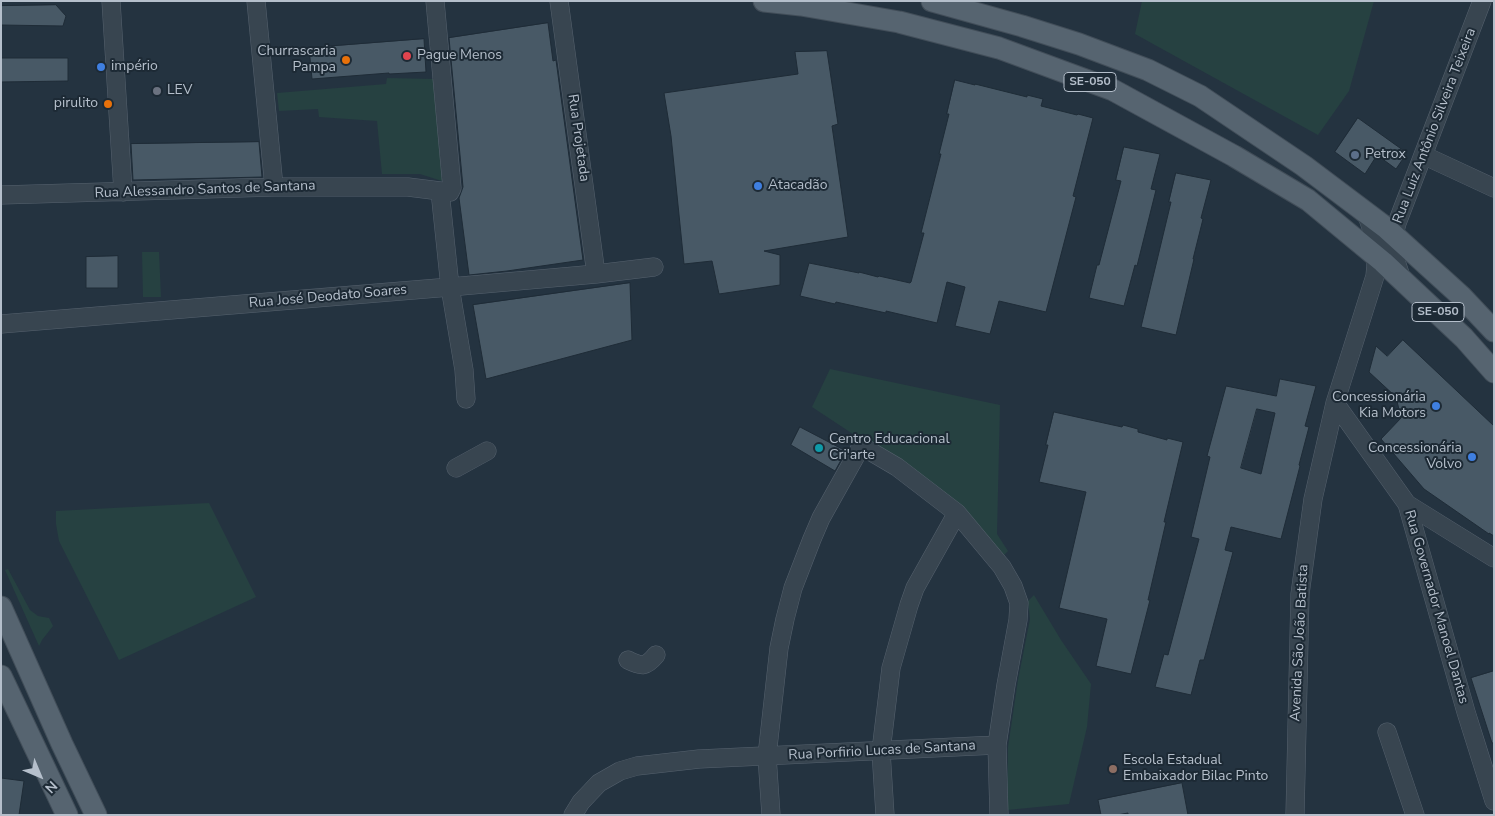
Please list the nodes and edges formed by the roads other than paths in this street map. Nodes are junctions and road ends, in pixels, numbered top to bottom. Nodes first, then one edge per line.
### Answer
1 (111, 1) edge
2 (256, 1) edge
3 (435, 1) edge
4 (559, 1) edge
5 (764, 1) edge
6 (932, 1) edge
7 (1482, 1) edge
8 (1423, 155) junction
9 (274, 187) junction
10 (1494, 188) edge
11 (440, 191) junction
12 (123, 192) junction
13 (1, 195) edge
14 (1366, 213) junction
15 (1395, 235) junction
16 (1377, 257) junction
17 (654, 267) dead end
18 (596, 274) junction
19 (1402, 280) junction
20 (450, 287) junction
21 (1, 324) edge
22 (1494, 331) edge
23 (1494, 372) edge
24 (466, 399) dead end
25 (1335, 403) junction
26 (487, 451) dead end
27 (456, 468) dead end
28 (1407, 504) junction
29 (957, 513) junction
30 (1453, 532) junction
31 (1420, 547) junction
32 (1494, 558) edge
33 (1, 607) edge
34 (656, 655) dead end
35 (628, 660) dead end
36 (1, 676) edge
37 (1387, 732) dead end
38 (997, 745) junction
39 (881, 751) junction
40 (767, 756) junction
41 (1494, 800) edge
42 (67, 815) edge
43 (96, 815) edge
44 (573, 815) edge
45 (772, 815) edge
46 (885, 815) edge
47 (999, 815) edge
48 (1294, 815) edge
49 (1414, 815) edge

1 - 12 street
2 - 9 street
3 - 11 street
4 - 18 street, Rua Projetada
5 - 16 main road, SE-050
6 - 14 main road, SE-050
7 - 8 street, Rua Luiz Antônio Silveira Teixeira
8 - 10 street
8 - 15 street, Rua Luiz Antônio Silveira Teixeira
9 - 11 street, Rua Alessandro Santos de Santana
9 - 12 street, Rua Alessandro Santos de Santana
11 - 20 street
12 - 13 street, Rua Alessandro Santos de Santana
14 - 15 main road, SE-050
14 - 16 street, Avenida São João Batista
15 - 19 street, Rua Luiz Antônio Silveira Teixeira
15 - 22 main road, SE-050
16 - 19 main road, SE-050
16 - 25 street, Avenida São João Batista
17 - 18 street, Rua José Deodato Soares
18 - 20 street, Rua José Deodato Soares
19 - 23 main road, SE-050
20 - 21 street, Rua José Deodato Soares
20 - 24 street
25 - 28 street, Rua Governador Manoel Dantas
25 - 48 street, Avenida São João Batista
26 - 27 street
28 - 30 street
28 - 31 street, Rua Governador Manoel Dantas
29 - 38 street
29 - 39 street
29 - 40 street
30 - 31 street
30 - 32 street
31 - 41 street, Rua Governador Manoel Dantas
33 - 43 main road
34 - 35 street
36 - 42 main road
37 - 49 street
38 - 39 street, Rua Porfirio Lucas de Santana
38 - 47 street
39 - 40 street, Rua Porfirio Lucas de Santana
39 - 46 street
40 - 44 street, Rua Porfirio Lucas de Santana
40 - 45 street

